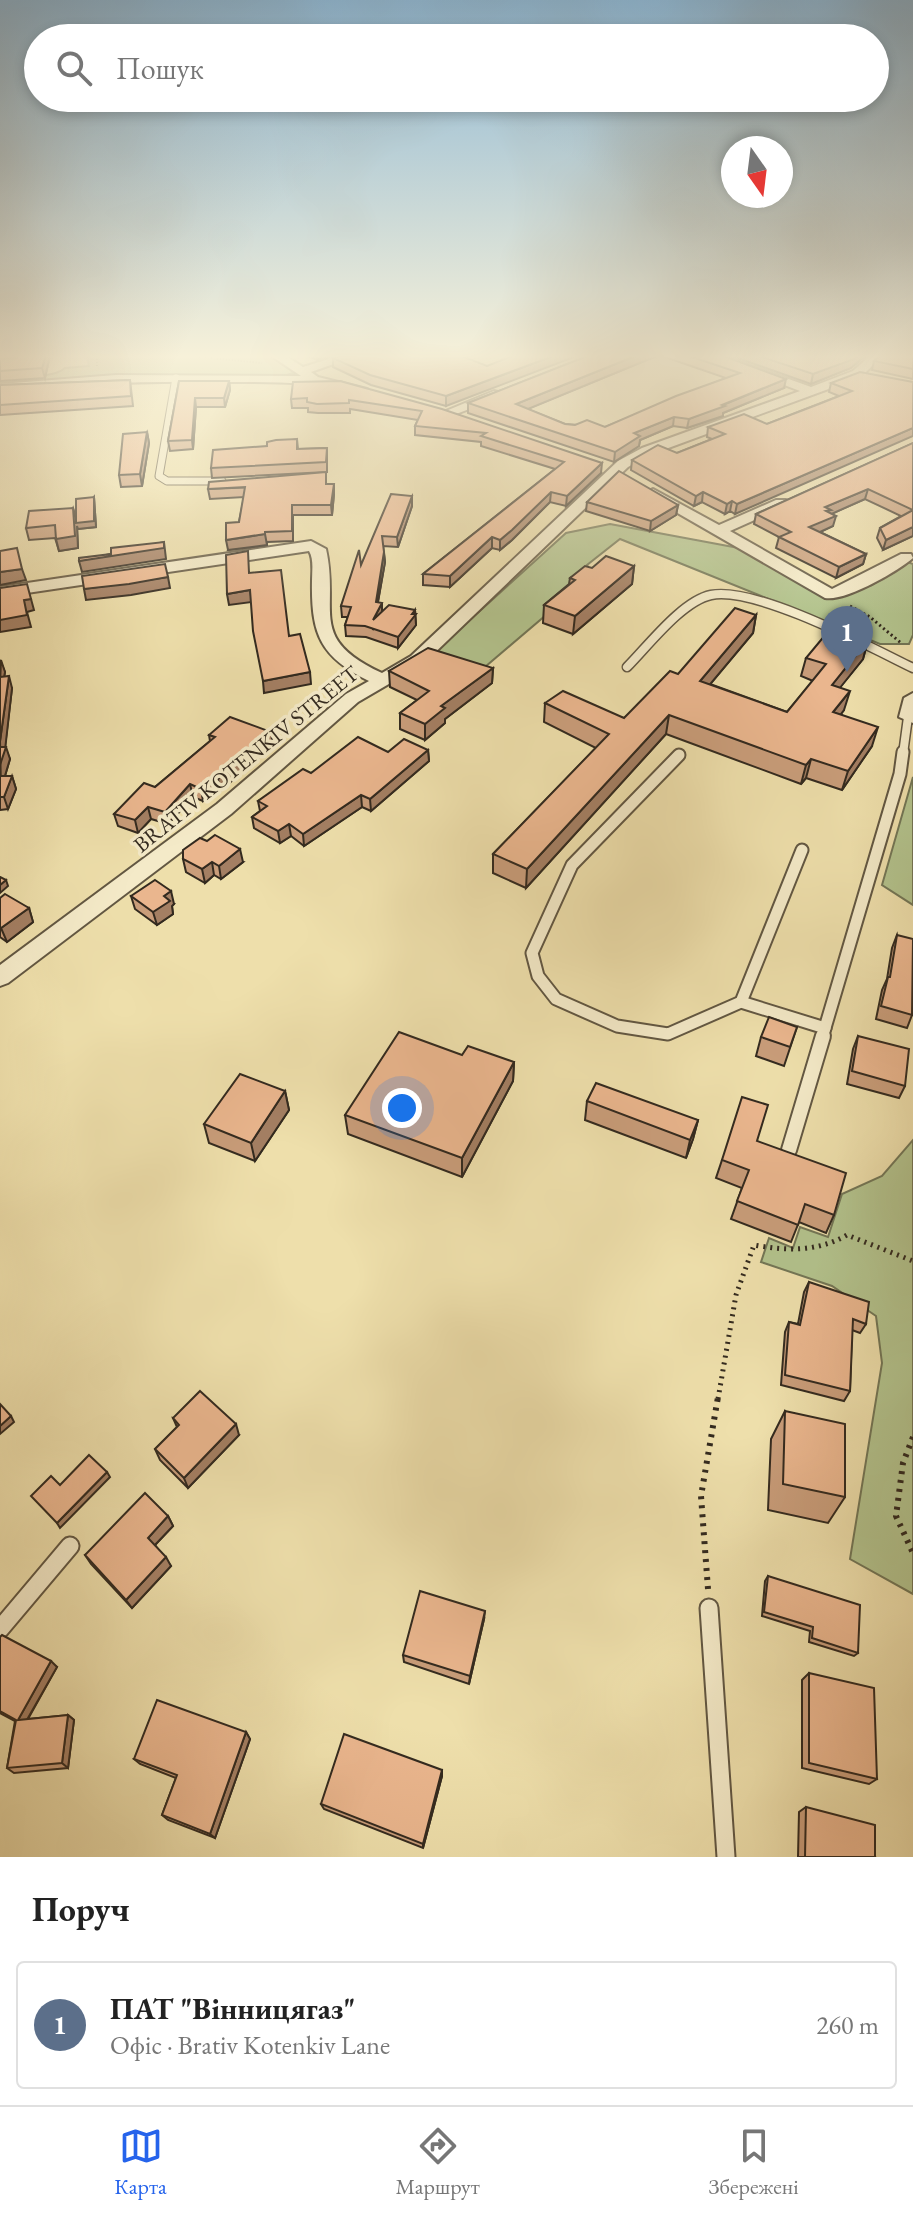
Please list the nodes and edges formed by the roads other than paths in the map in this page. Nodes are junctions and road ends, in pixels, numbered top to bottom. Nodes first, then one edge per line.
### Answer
1 (165, 442) edge
2 (673, 442) edge
3 (619, 473) junction
4 (236, 481) edge
5 (802, 493) edge
6 (718, 531) junction
7 (906, 557) dead end
8 (0, 592) edge
9 (627, 667) dead end
10 (913, 668) edge
11 (382, 680) junction
12 (913, 698) edge
13 (911, 718) edge
14 (679, 755) dead end
15 (802, 850) dead end
16 (0, 977) edge
17 (741, 1002) junction
18 (825, 1028) junction
19 (789, 1150) edge
20 (70, 1546) dead end
21 (709, 1608) road end
22 (0, 1629) edge
23 (726, 1857) edge

1 - 4 lane
2 - 3 street, BRATIV KOTENKIV STREET
3 - 6 street
3 - 11 street, BRATIV KOTENKIV STREET
5 - 6 street
6 - 7 street
8 - 11 street
9 - 10 lane
11 - 16 street, BRATIV KOTENKIV STREET
12 - 13 street
13 - 18 lane
14 - 17 lane
15 - 17 lane
17 - 18 lane
18 - 19 lane
20 - 22 lane
21 - 23 lane

